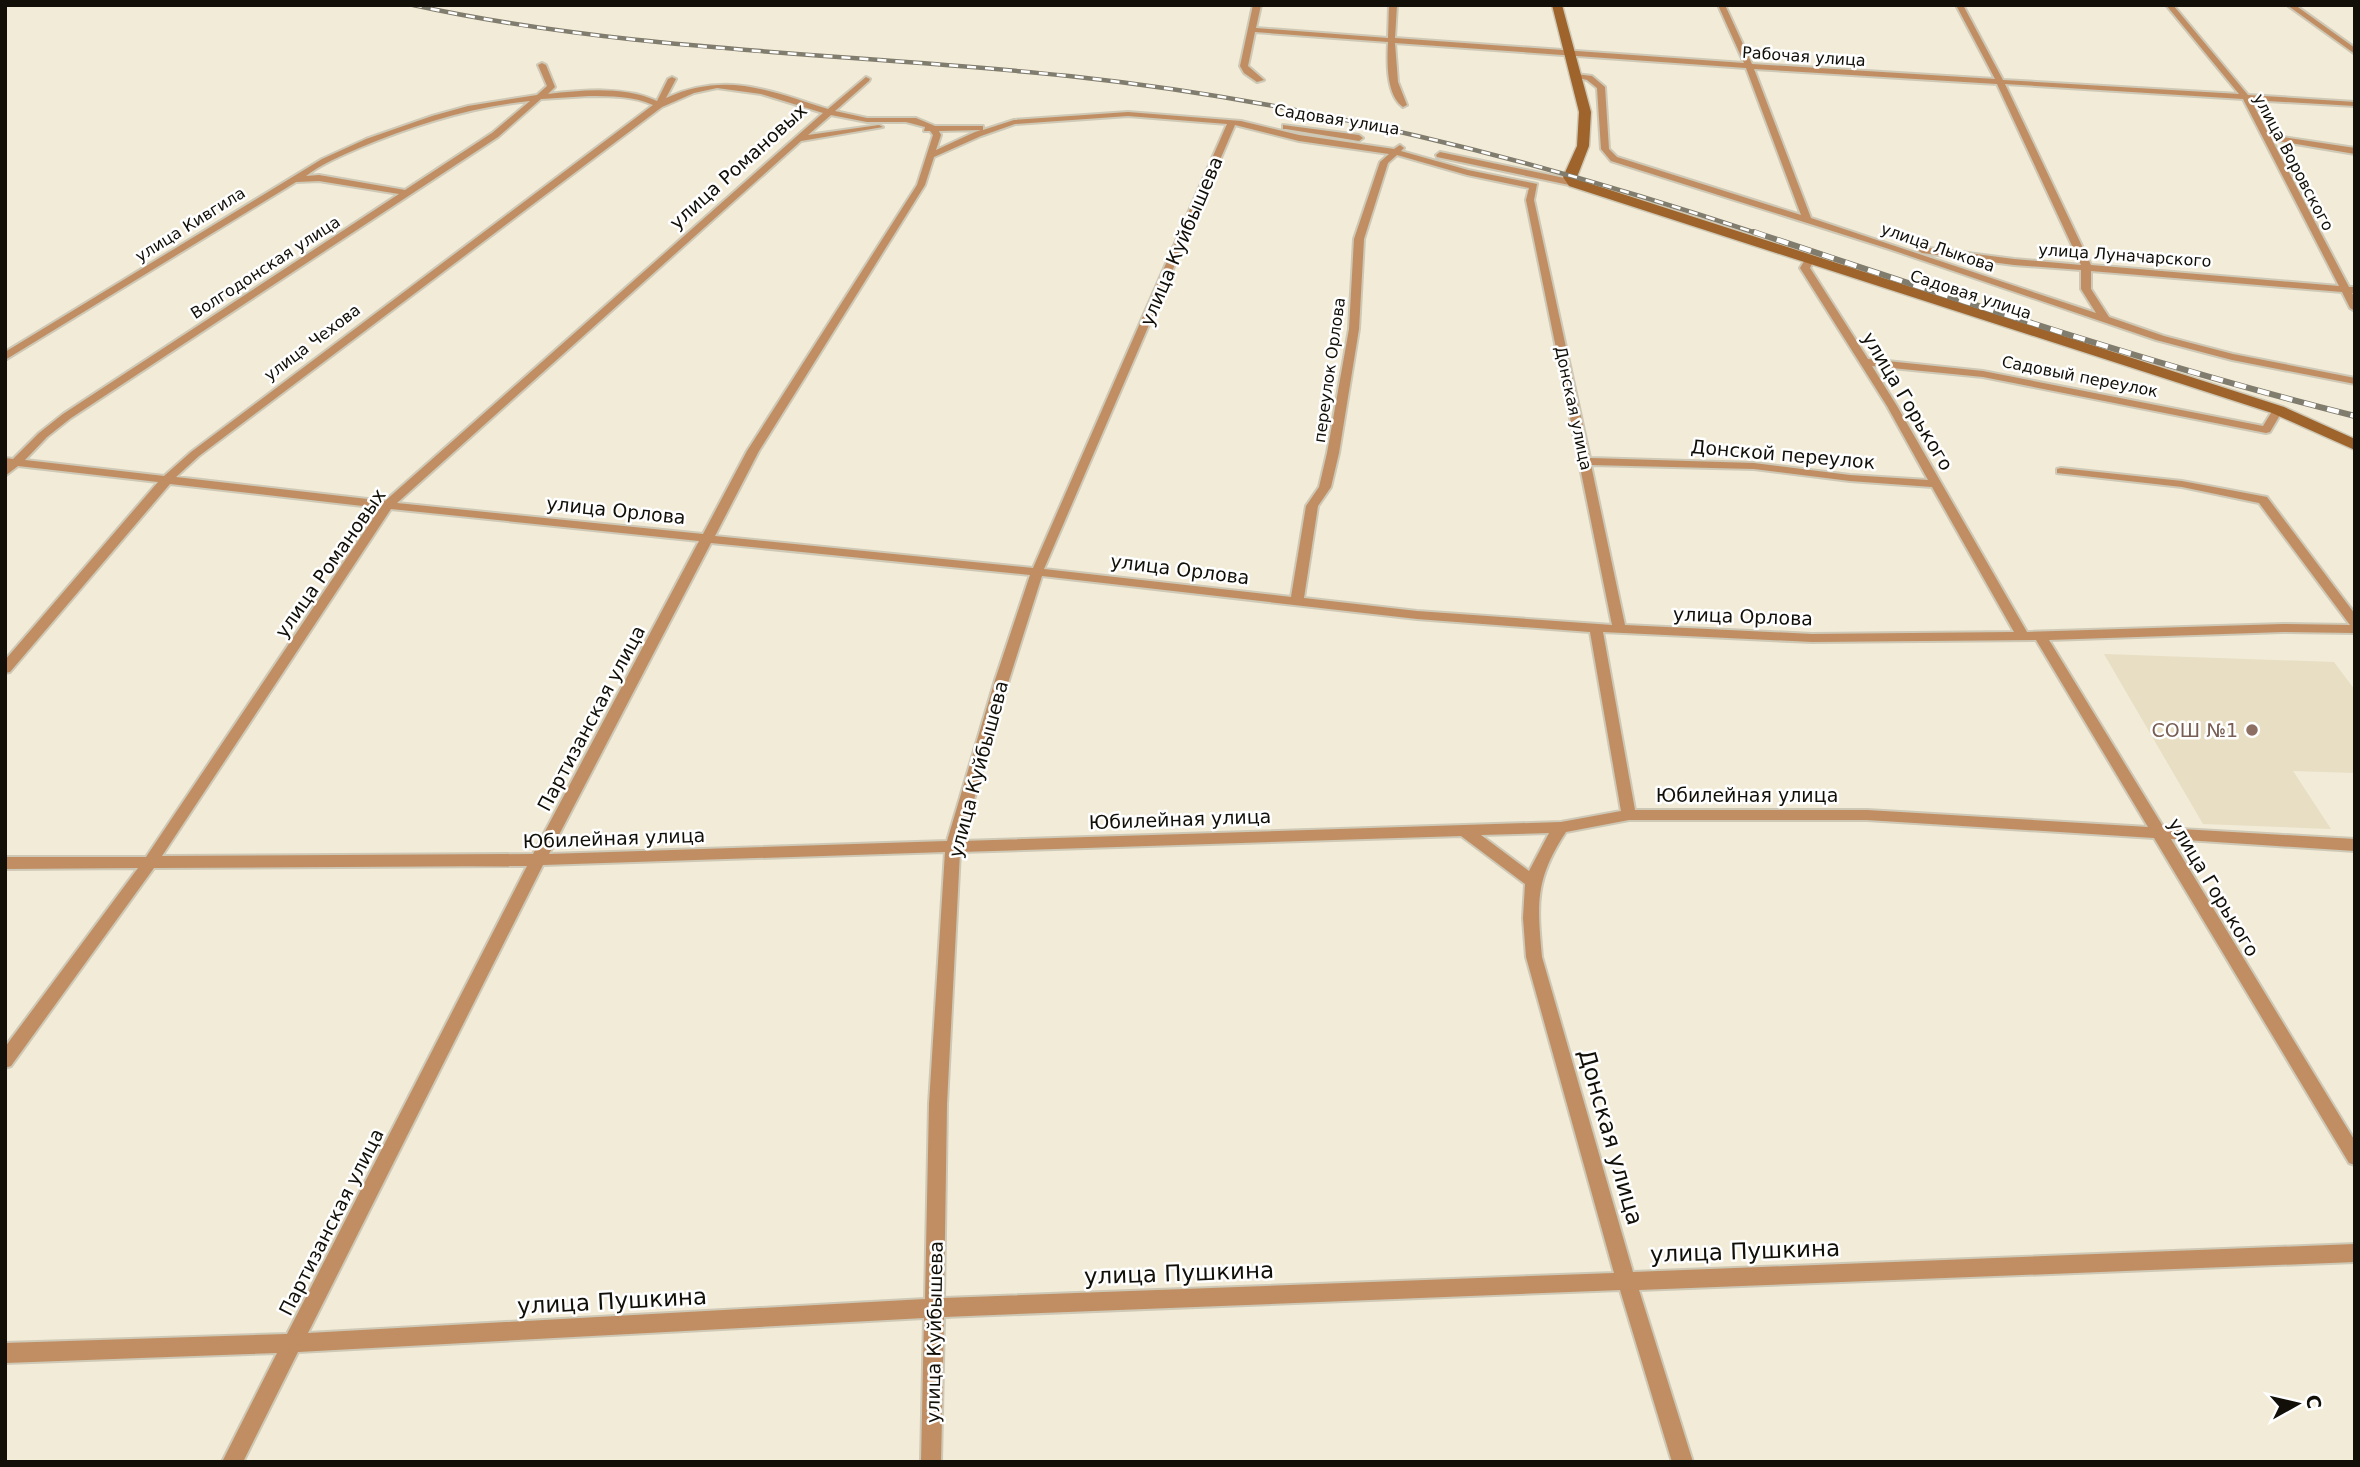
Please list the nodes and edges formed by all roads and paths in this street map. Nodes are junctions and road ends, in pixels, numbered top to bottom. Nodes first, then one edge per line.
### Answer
1 (1257, 5) edge
2 (1393, 5) edge
3 (1557, 5) edge
4 (1721, 5) edge
5 (1959, 5) edge
6 (2169, 5) edge
7 (2290, 5) edge
8 (1253, 30) junction
9 (2355, 38) edge
10 (1392, 39) junction
11 (2340, 39) junction
12 (2355, 51) edge
13 (1570, 53) junction
14 (542, 65) dead end
15 (1749, 66) junction
16 (1576, 76) junction
17 (672, 79) dead end
18 (866, 79) dead end
19 (1260, 80) dead end
20 (2000, 82) junction
21 (543, 95) junction
22 (2246, 98) junction
23 (659, 104) junction
24 (2355, 104) edge
25 (1403, 106) dead end
26 (827, 112) junction
27 (818, 120) junction
28 (868, 120) junction
29 (1232, 122) junction
30 (1000, 126) junction
31 (934, 129) junction
32 (2266, 137) junction
33 (796, 140) junction
34 (1398, 149) junction
35 (2355, 151) edge
36 (931, 155) junction
37 (298, 179) junction
38 (1573, 179) junction
39 (1534, 186) joint
40 (407, 193) junction
41 (1807, 220) junction
42 (1892, 247) junction
43 (1809, 260) junction
44 (2086, 266) junction
45 (2350, 289) edge
46 (2355, 308) edge
47 (2105, 319) junction
48 (5, 357) edge
49 (1864, 362) junction
50 (2355, 381) edge
51 (2278, 410) junction
52 (2355, 444) edge
53 (10, 461) edge
54 (1585, 461) junction
55 (2061, 471) dead end
56 (5, 472) edge
57 (168, 478) junction
58 (1935, 484) junction
59 (389, 504) junction
60 (707, 538) junction
61 (1037, 572) junction
62 (1297, 603) junction
63 (2355, 623) edge
64 (1596, 628) junction
65 (2355, 629) edge
66 (1620, 630) junction
67 (2023, 636) junction
68 (2040, 636) junction
69 (5, 669) edge
70 (1629, 815) junction
71 (1561, 827) junction
72 (1462, 829) junction
73 (2159, 834) junction
74 (2355, 845) edge
75 (953, 847) junction
76 (538, 860) junction
77 (151, 861) junction
78 (5, 863) edge
79 (1531, 880) junction
80 (5, 1061) edge
81 (2355, 1157) edge
82 (2355, 1253) edge
83 (1626, 1280) junction
84 (935, 1308) junction
85 (291, 1343) junction
86 (5, 1353) edge
87 (232, 1462) edge
88 (931, 1462) edge
89 (1683, 1462) edge

1 - 8 street
2 - 10 street
3 - 13 street
4 - 15 street
5 - 20 street
6 - 22 street, улица Воровского
7 - 11 street
8 - 10 street, Рабочая улица
8 - 19 street
9 - 11 street
10 - 13 street, Рабочая улица
10 - 25 street
11 - 12 street
13 - 15 street, Рабочая улица
13 - 16 street
14 - 21 street
15 - 20 street, Рабочая улица
15 - 41 street
16 - 38 street
16 - 41 street, улица Лыкова
17 - 23 street, улица Чехова
18 - 26 street, улица Романовых
20 - 22 street, Рабочая улица
20 - 44 street
21 - 23 street
21 - 37 street
21 - 40 street, Волгодонская улица
22 - 24 street, Рабочая улица
22 - 32 street, улица Воровского
23 - 26 street
23 - 57 street, улица Чехова
26 - 27 street, улица Романовых
26 - 28 street
27 - 28 street
27 - 33 street, улица Романовых
28 - 31 street
29 - 30 street, Садовая улица
29 - 34 street, Садовая улица
29 - 61 street, улица Куйбышева
30 - 31 street, Садовая улица
30 - 36 street
31 - 33 street
31 - 36 street, Партизанская улица
32 - 35 street
32 - 45 street, улица Воровского
33 - 59 street, улица Романовых
34 - 38 street, Садовая улица
34 - 39 street, Садовая улица
34 - 62 street, переулок Орлова
36 - 60 street, Партизанская улица
37 - 40 street, улица Кивгила
37 - 48 street, улица Кивгила
38 - 43 street, Садовая улица
39 - 54 street, Донская улица
40 - 53 street, Волгодонская улица
41 - 42 street, улица Лыкова
42 - 44 street, улица Луначарского
42 - 47 street, улица Лыкова
43 - 49 street, улица Горького
43 - 51 street, Садовая улица
44 - 45 street, улица Луначарского
44 - 47 street
45 - 46 street, улица Воровского
47 - 50 street, улица Лыкова
49 - 51 street, Садовый переулок
49 - 58 street, улица Горького
51 - 52 street, Садовая улица
53 - 56 street, Волгодонская улица
53 - 57 street, улица Орлова
54 - 58 street, Донской переулок
54 - 66 street, Донская улица
55 - 63 street
57 - 59 street, улица Орлова
57 - 69 street, улица Чехова
58 - 67 street, улица Горького
59 - 60 street, улица Орлова
59 - 77 street, улица Романовых
60 - 61 street, улица Орлова
60 - 76 street, Партизанская улица
61 - 62 street, улица Орлова
61 - 75 street, улица Куйбышева
62 - 64 street, улица Орлова
64 - 66 street, улица Орлова
64 - 70 street
65 - 68 street, улица Орлова
66 - 67 street, улица Орлова
67 - 68 street, улица Орлова
68 - 73 street, улица Горького
70 - 71 street, Юбилейная улица
70 - 73 street, Юбилейная улица
71 - 72 street, Юбилейная улица
71 - 79 street, Донская улица
72 - 75 street, Юбилейная улица
72 - 79 street
73 - 74 street, Юбилейная улица
73 - 81 street, улица Горького
75 - 76 street, Юбилейная улица
75 - 84 street, улица Куйбышева
76 - 77 street, Юбилейная улица
76 - 85 street, Партизанская улица
77 - 78 street, Юбилейная улица
77 - 80 street, улица Романовых
79 - 83 street, Донская улица
82 - 83 street, улица Пушкина
83 - 84 street, улица Пушкина
83 - 89 street, Донская улица
84 - 85 street, улица Пушкина
84 - 88 street, улица Куйбышева
85 - 86 street, улица Пушкина
85 - 87 street, Партизанская улица

